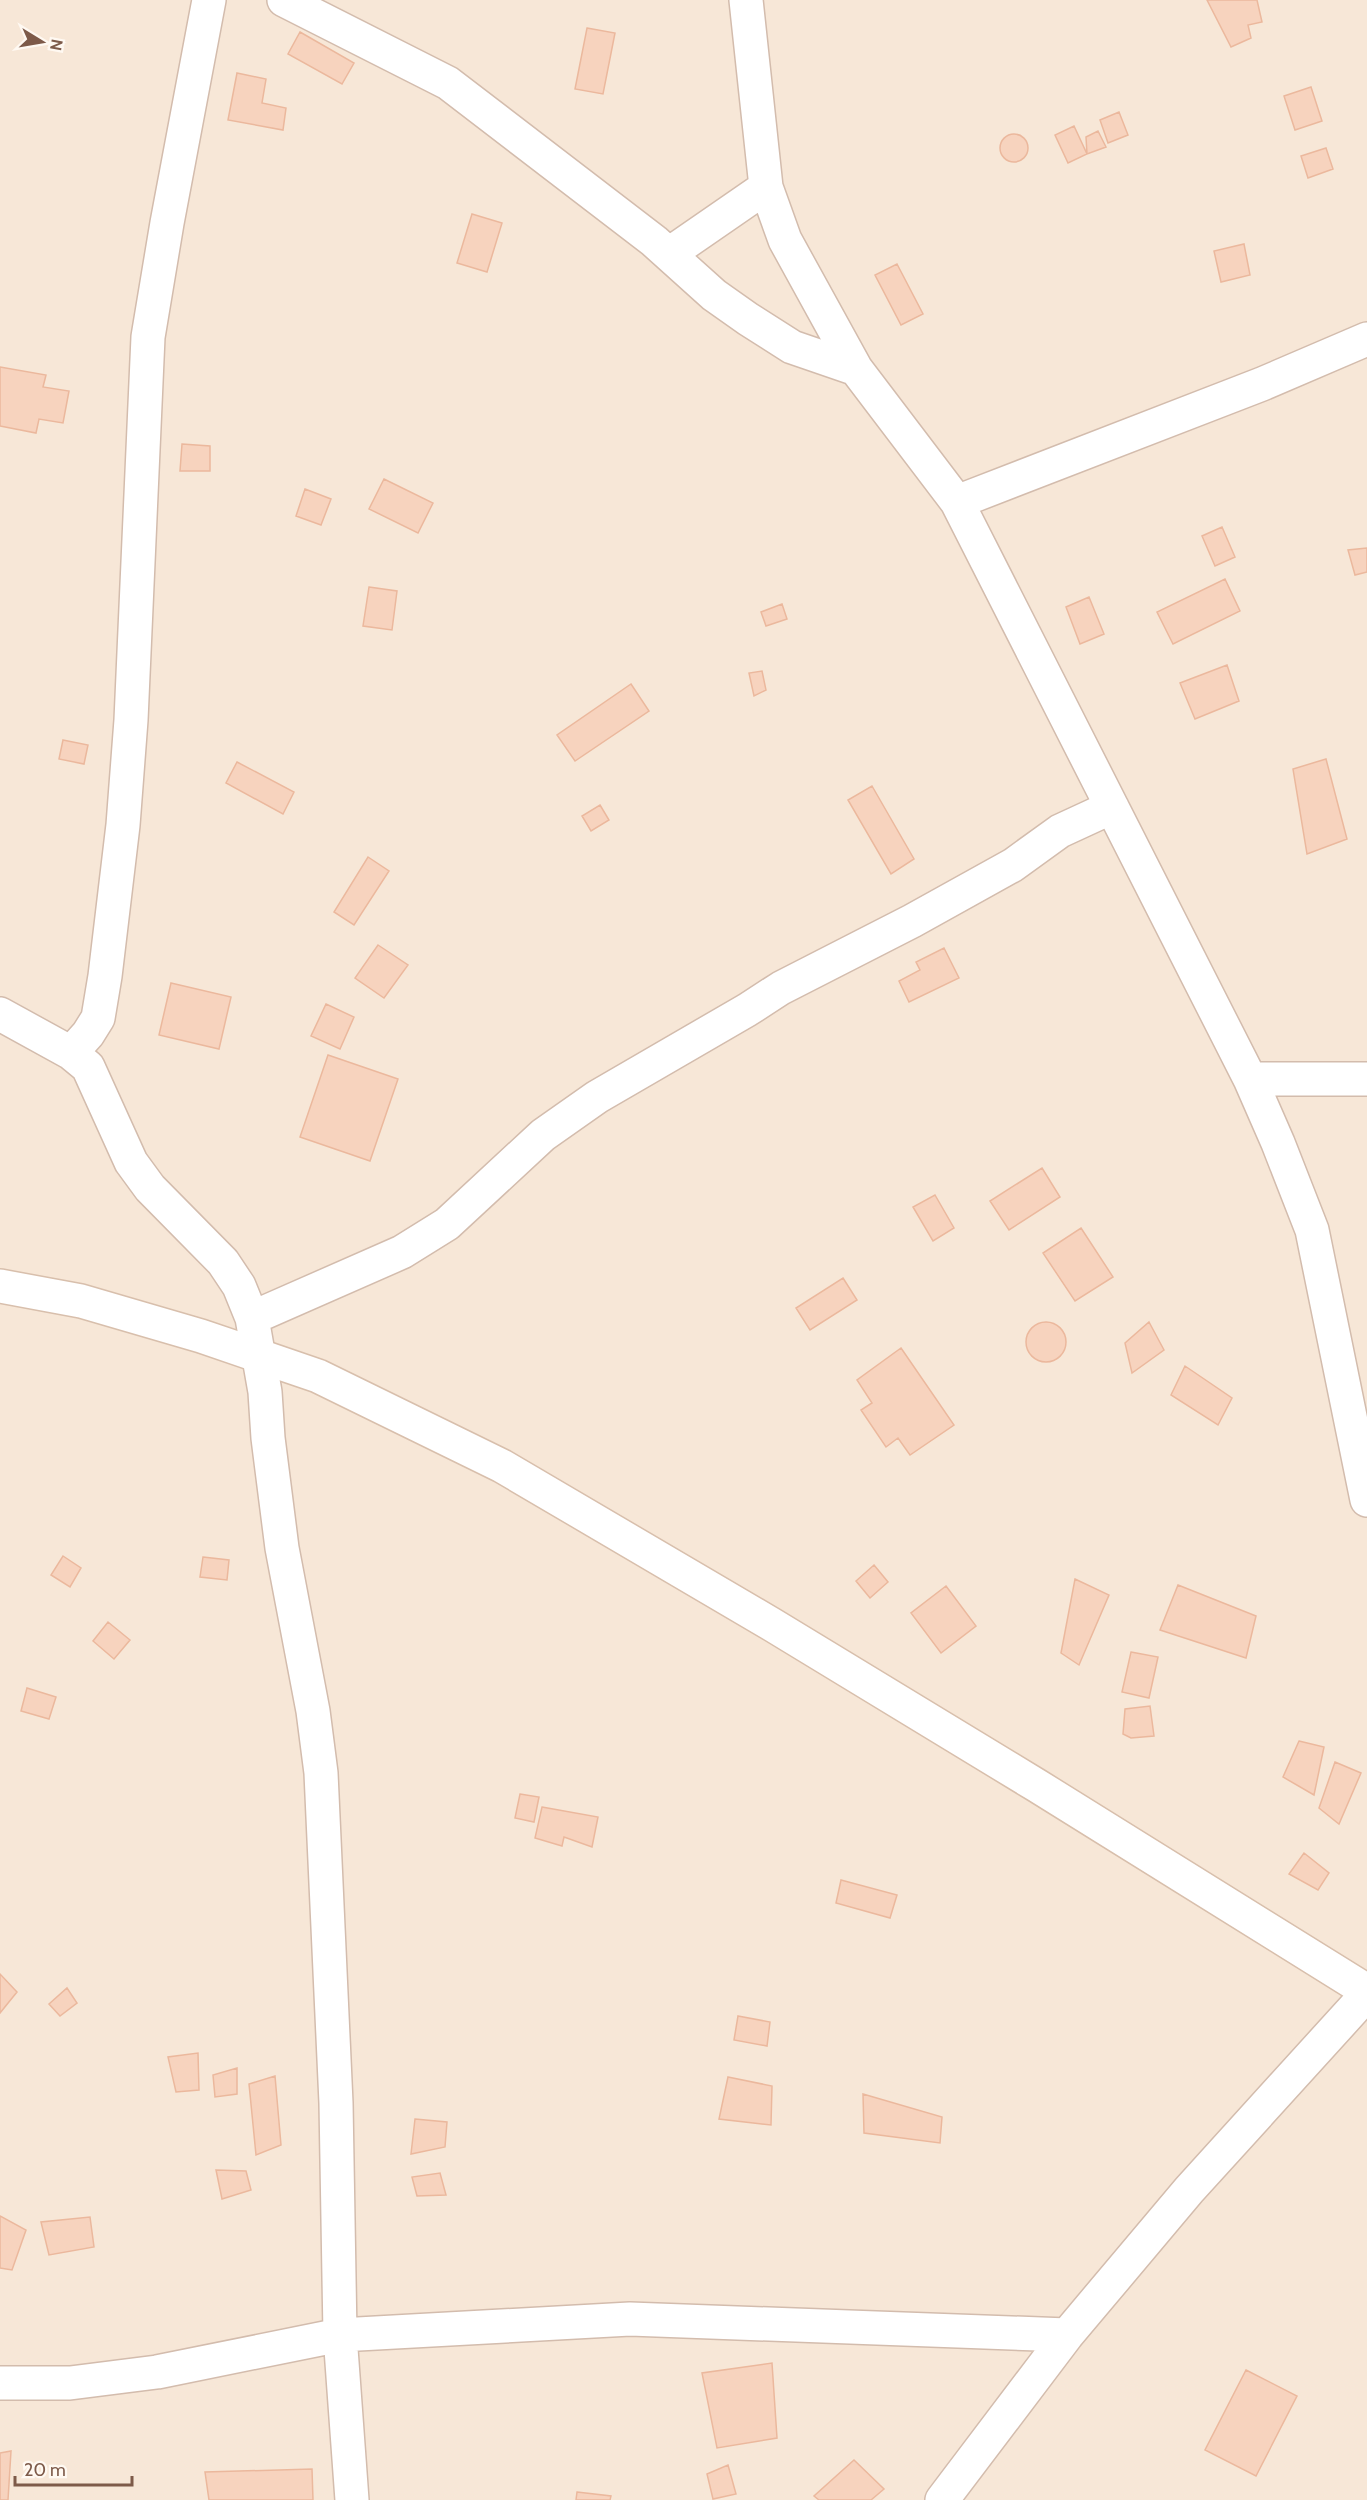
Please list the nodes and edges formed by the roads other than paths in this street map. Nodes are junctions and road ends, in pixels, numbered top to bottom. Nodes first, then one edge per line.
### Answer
1 (209, 0) edge
2 (284, 0) edge
3 (746, 0) edge
4 (766, 188) junction
5 (669, 254) junction
6 (1367, 339) edge
7 (856, 369) junction
8 (957, 502) junction
9 (1112, 807) junction
10 (0, 1014) edge
11 (71, 1053) junction
12 (1250, 1079) junction
13 (1367, 1079) edge
14 (0, 1286) edge
15 (252, 1318) junction
16 (257, 1355) junction
17 (1367, 1500) edge
18 (1367, 1992) edge
19 (340, 2335) junction
20 (1067, 2335) junction
21 (0, 2383) edge
22 (352, 2500) edge
23 (942, 2500) edge

1 - 11 street
2 - 5 street
3 - 4 street
4 - 5 street
4 - 7 street
5 - 7 street
6 - 8 street
7 - 8 street
8 - 9 street
9 - 12 street
9 - 15 street
10 - 11 street
11 - 15 street
12 - 13 street
12 - 17 street
14 - 16 street
15 - 16 street
16 - 18 street
16 - 19 street
18 - 20 street
19 - 20 street
19 - 21 street
19 - 22 street
20 - 23 street

